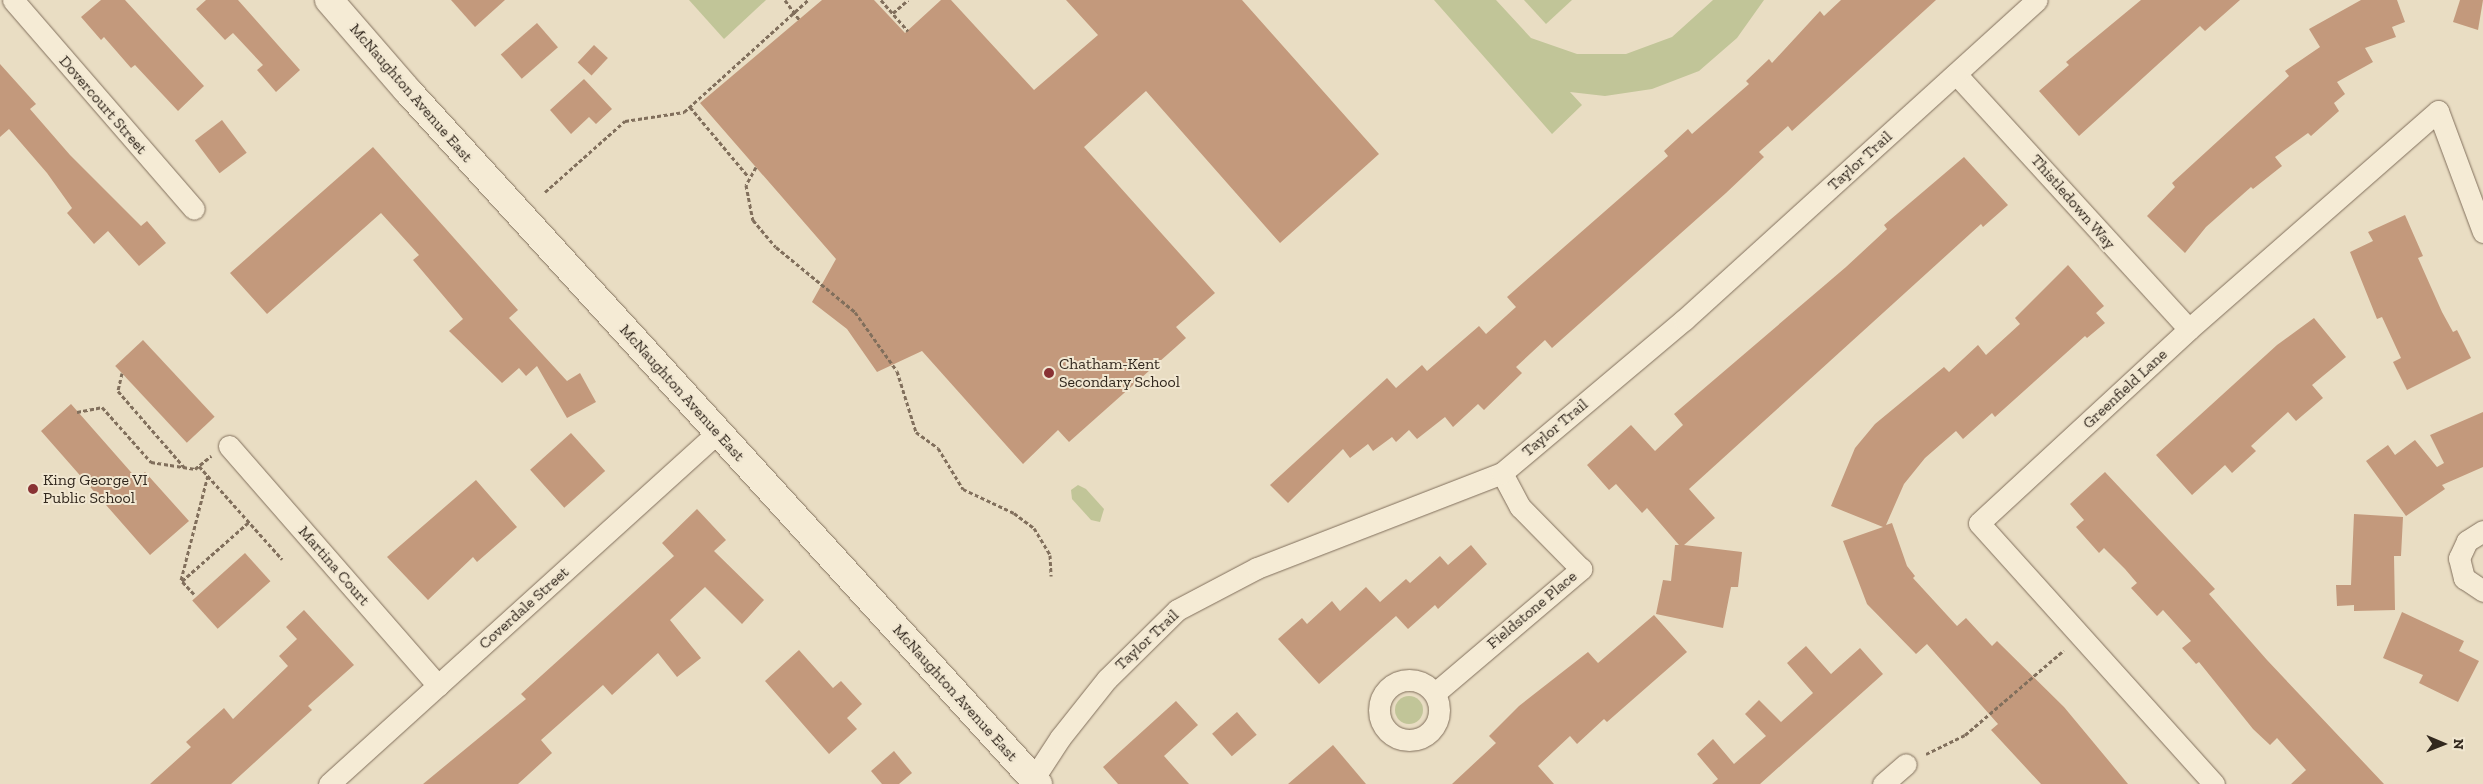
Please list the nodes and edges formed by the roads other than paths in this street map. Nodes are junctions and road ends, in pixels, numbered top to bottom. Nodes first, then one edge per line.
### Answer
1 (12, 0) edge
2 (329, 0) edge
3 (2038, 0) edge
4 (1956, 74) junction
5 (194, 209) dead end
6 (2483, 232) edge
7 (2190, 330) junction
8 (718, 432) junction
9 (229, 446) road end
10 (1502, 473) junction
11 (2483, 532) edge
12 (2483, 591) edge
13 (438, 686) junction
14 (1435, 693) dead end
15 (1906, 764) road end
16 (1034, 782) edge
17 (329, 784) edge
18 (1883, 784) edge
19 (2214, 784) edge

1 - 5 street, Dovercourt Street
2 - 8 main road, McNaughton Avenue East
3 - 4 street, Taylor Trail
4 - 7 street, Thistledown Way
4 - 10 street, Taylor Trail
6 - 7 street, Greenfield Lane
7 - 19 street, Greenfield Lane
8 - 13 street, Coverdale Street
8 - 16 main road, McNaughton Avenue East
9 - 13 street, Martina Court
10 - 14 street, Fieldstone Place
10 - 16 street, Taylor Trail
11 - 12 street
13 - 17 street, Coverdale Street
15 - 18 street

